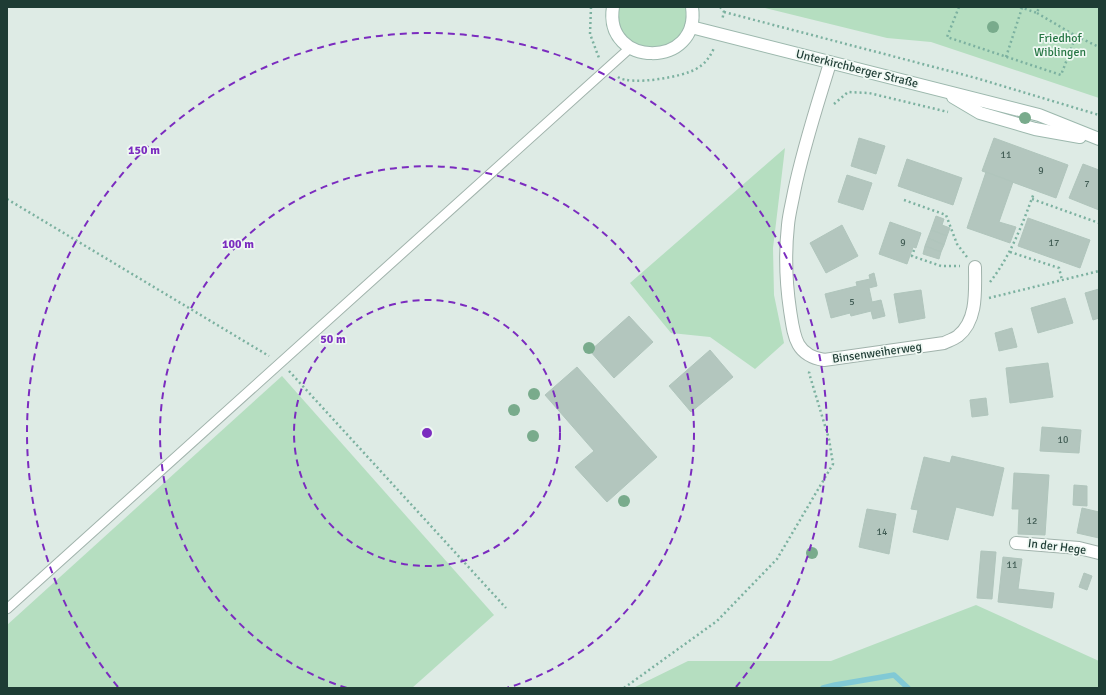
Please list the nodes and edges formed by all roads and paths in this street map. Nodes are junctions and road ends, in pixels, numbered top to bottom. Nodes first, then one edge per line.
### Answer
1 (613, 7) edge
2 (692, 7) edge
3 (959, 7) edge
4 (1021, 7) edge
5 (1039, 7) edge
6 (724, 12) dead end
7 (1037, 13) junction
8 (691, 27) junction
9 (1076, 36) junction
10 (1099, 47) edge
11 (630, 48) junction
12 (1006, 57) junction
13 (830, 63) junction
14 (832, 110) dead end
15 (954, 114) dead end
16 (1099, 115) edge
17 (1099, 140) edge
18 (1034, 193) dead end
19 (7, 199) edge
20 (1032, 199) junction
21 (904, 200) dead end
22 (1099, 223) edge
23 (914, 250) dead end
24 (1010, 252) junction
25 (975, 266) junction
26 (1099, 271) edge
27 (1062, 280) junction
28 (975, 301) junction
29 (815, 359) junction
30 (280, 362) junction
31 (1016, 543) dead end
32 (1099, 553) edge
33 (7, 608) edge
34 (506, 608) dead end
35 (624, 688) edge

1 - 11 street
2 - 8 street
3 - 12 path
4 - 7 path
4 - 12 path
5 - 7 path
6 - 16 path
7 - 9 path
8 - 11 street
8 - 13 street, Unterkirchberger Straße
9 - 10 path
9 - 12 path
11 - 30 lane
13 - 17 street, Unterkirchberger Straße
13 - 29 street, Binsenweiherweg
14 - 15 path
18 - 20 path
19 - 30 path
20 - 22 path
20 - 24 path
21 - 25 path
23 - 25 path
24 - 27 path
24 - 28 path
25 - 28 street, Binsenweiherweg
26 - 27 path
27 - 28 path
28 - 29 street, Binsenweiherweg
29 - 35 path
30 - 33 lane
30 - 34 path
31 - 32 street, In der Hege

